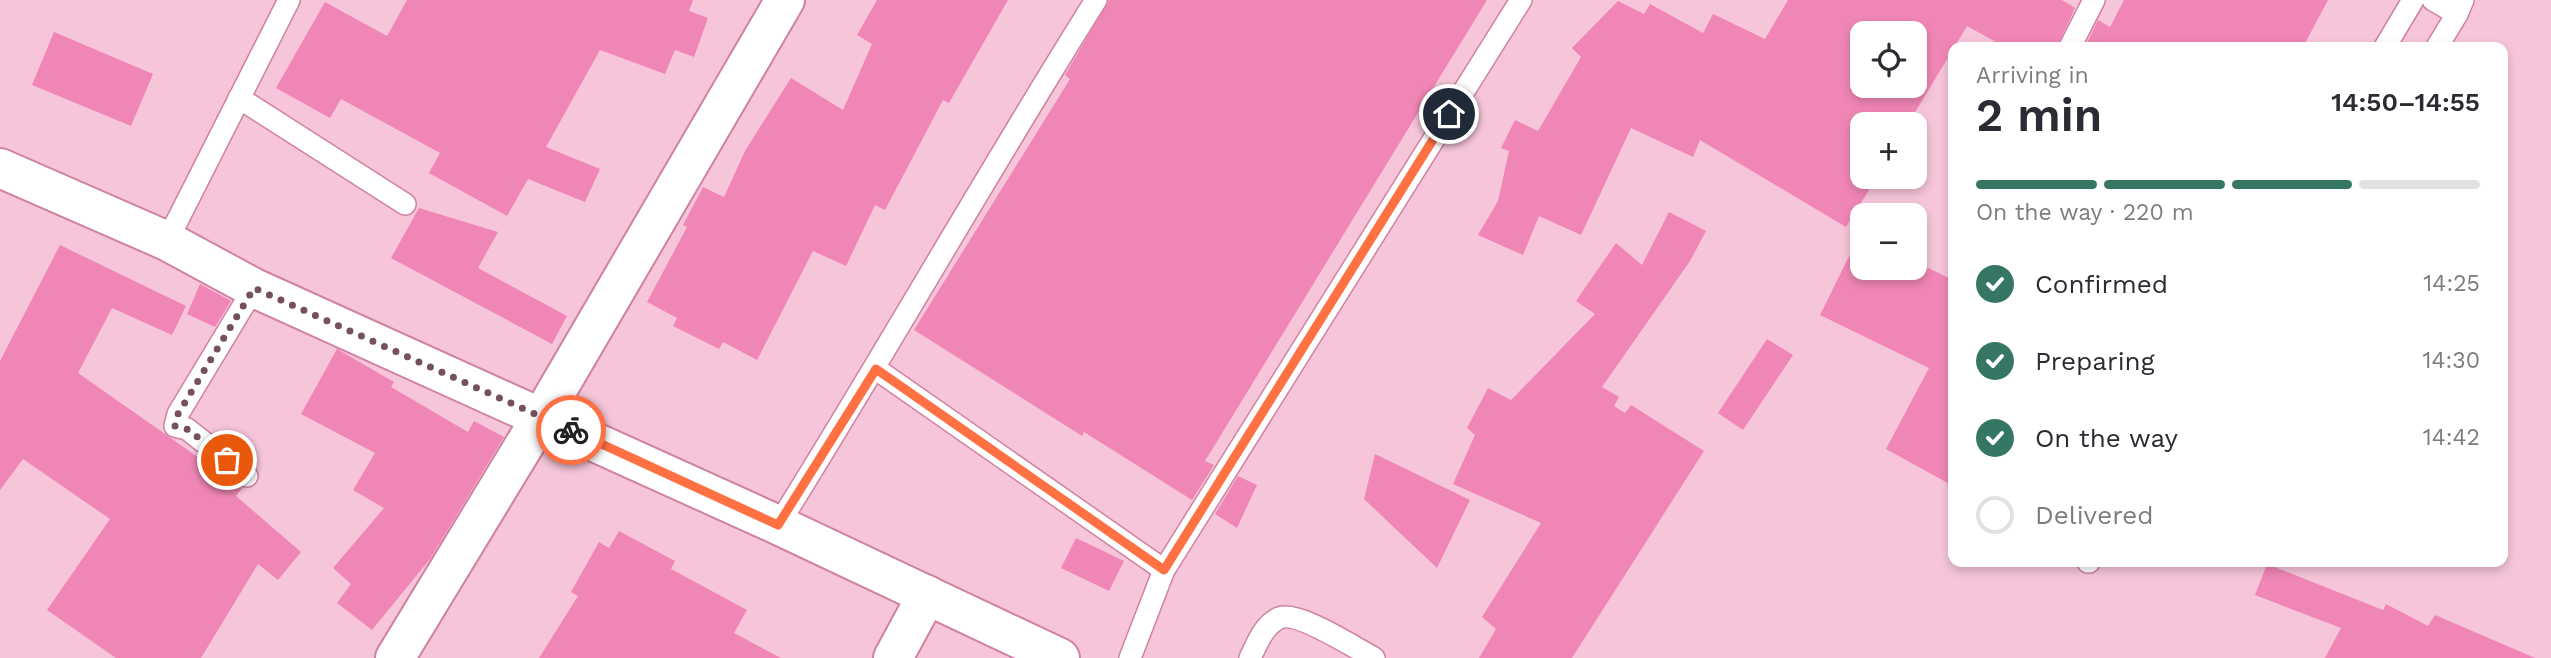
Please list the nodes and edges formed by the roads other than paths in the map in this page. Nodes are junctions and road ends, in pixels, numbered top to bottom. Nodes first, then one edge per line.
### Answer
1 (289, 0) edge
2 (785, 0) edge
3 (1096, 0) edge
4 (1521, 0) edge
5 (2094, 0) edge
6 (2413, 0) edge
7 (2433, 0) edge
8 (2460, 7) edge
9 (2073, 42) edge
10 (2388, 42) edge
11 (2440, 42) edge
12 (239, 98) junction
13 (0, 168) edge
14 (405, 204) dead end
15 (167, 241) junction
16 (254, 288) junction
17 (876, 369) junction
18 (542, 416) junction
19 (247, 476) dead end
20 (778, 525) junction
21 (1164, 570) junction
22 (926, 596) junction
23 (396, 658) edge
24 (893, 658) edge
25 (1060, 658) edge
26 (1130, 658) edge
27 (1250, 658) edge
28 (1374, 658) edge

1 - 12 lane
2 - 18 street
3 - 17 lane
4 - 21 lane
5 - 9 lane
6 - 10 lane
7 - 8 lane
8 - 11 lane
12 - 14 lane
12 - 15 lane
13 - 15 street
15 - 16 street
16 - 18 street
16 - 19 lane
17 - 20 lane
17 - 21 lane
18 - 20 street
18 - 23 street
20 - 22 street
21 - 26 lane
22 - 24 street
22 - 25 street
27 - 28 lane

